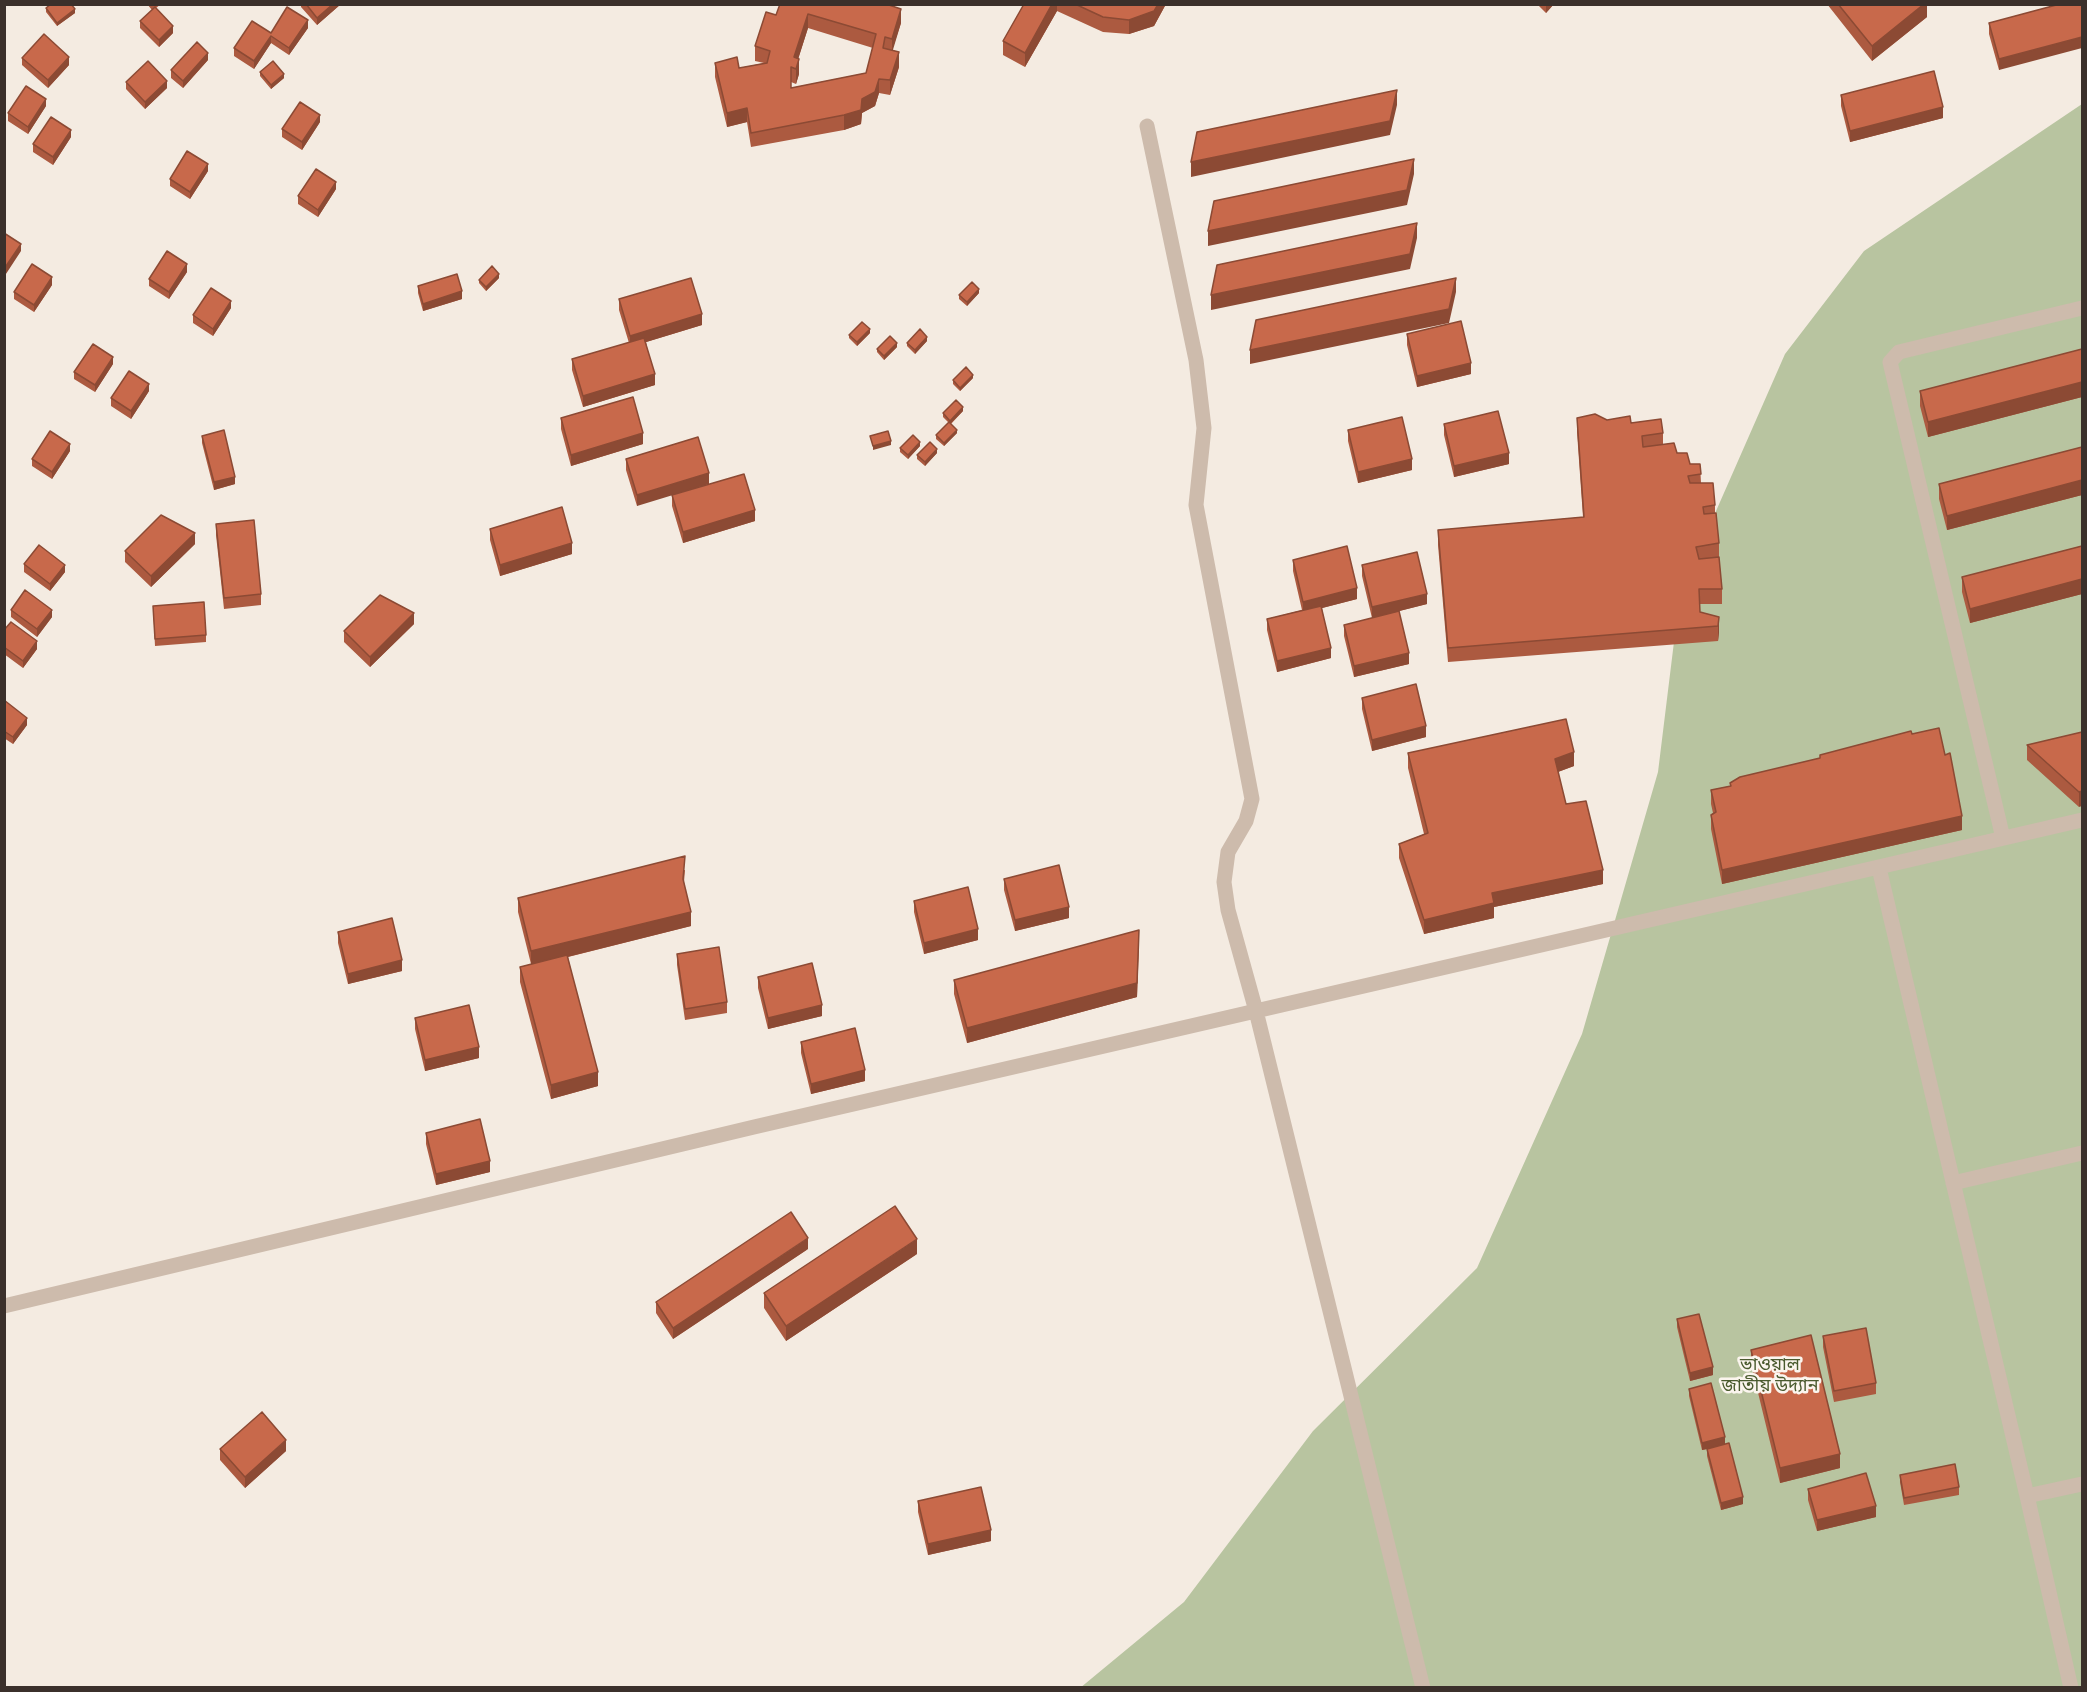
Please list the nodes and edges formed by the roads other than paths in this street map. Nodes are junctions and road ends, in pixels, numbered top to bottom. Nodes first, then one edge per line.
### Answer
1 (1148, 126) dead end
2 (2082, 308) edge
3 (2082, 820) edge
4 (2003, 838) junction
5 (1879, 868) junction
6 (1256, 1011) junction
7 (2082, 1153) edge
8 (1953, 1183) junction
9 (4, 1306) edge
10 (2082, 1484) edge
11 (2027, 1496) junction
12 (1423, 1688) edge
13 (2071, 1688) edge

1 - 6 street
2 - 4 street
3 - 4 street
4 - 5 street
5 - 6 street
5 - 8 street
6 - 9 street
6 - 12 street
7 - 8 street
8 - 11 street
10 - 11 street
11 - 13 street

